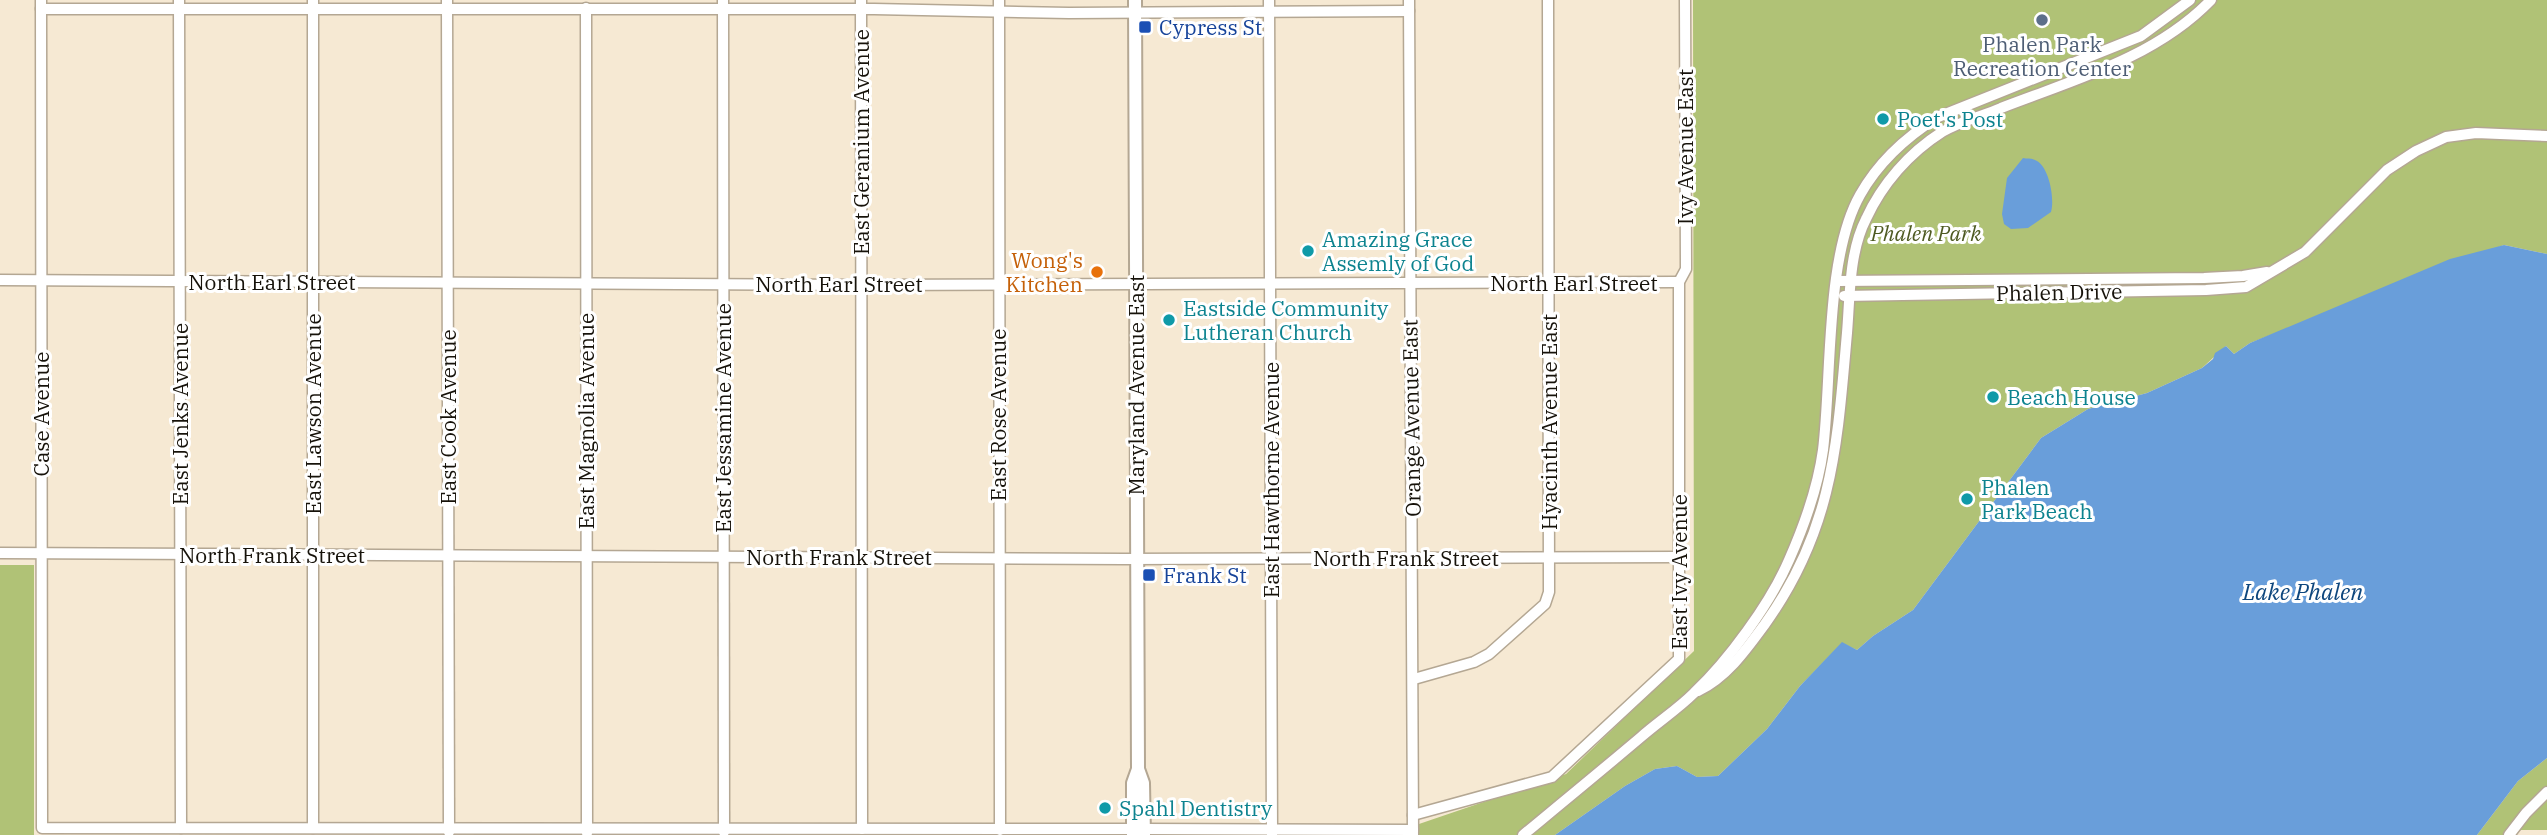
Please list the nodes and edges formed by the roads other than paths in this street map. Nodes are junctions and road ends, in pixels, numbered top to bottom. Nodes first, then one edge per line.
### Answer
1 (1269, 0) edge
2 (1548, 0) edge
3 (1685, 0) edge
4 (2190, 0) edge
5 (2211, 0) edge
6 (313, 4) edge
7 (447, 4) edge
8 (723, 4) edge
9 (861, 4) edge
10 (41, 5) edge
11 (179, 5) edge
12 (999, 6) edge
13 (1135, 6) edge
14 (1409, 6) edge
15 (586, 8) junction
16 (1269, 12) junction
17 (2547, 136) edge
18 (2278, 270) junction
19 (0, 280) edge
20 (41, 280) junction
21 (180, 281) junction
22 (1837, 281) junction
23 (1852, 281) junction
24 (313, 282) junction
25 (448, 283) junction
26 (586, 283) junction
27 (1549, 283) junction
28 (723, 284) junction
29 (1409, 284) junction
30 (862, 285) junction
31 (998, 285) junction
32 (1136, 285) junction
33 (1269, 285) junction
34 (1679, 288) junction
35 (1835, 296) junction
36 (1850, 296) junction
37 (0, 554) edge
38 (41, 554) junction
39 (180, 555) junction
40 (313, 555) junction
41 (448, 556) junction
42 (587, 556) junction
43 (724, 557) junction
44 (862, 557) junction
45 (1679, 557) junction
46 (999, 558) junction
47 (1413, 558) junction
48 (1549, 558) junction
49 (1137, 559) junction
50 (1272, 559) junction
51 (1414, 679) junction
52 (1695, 693) junction
53 (2547, 792) edge
54 (1413, 815) junction
55 (181, 828) junction
56 (313, 828) junction
57 (862, 829) junction
58 (1000, 830) junction
59 (449, 832) edge
60 (587, 832) edge
61 (724, 832) edge
62 (1138, 832) edge
63 (1272, 832) edge
64 (1413, 832) edge
65 (1523, 835) edge
66 (2509, 835) edge

1 - 16 street, East Hawthorne Avenue
2 - 27 street, Hyacinth Avenue East
3 - 34 street, Ivy Avenue East
4 - 22 street
5 - 23 street
6 - 7 street
6 - 11 street
6 - 24 street, East Lawson Avenue
7 - 15 street
7 - 25 street, East Cook Avenue
8 - 9 street
8 - 15 street
8 - 28 street, East Jessamine Avenue
9 - 12 street
9 - 30 street, East Geranium Avenue
10 - 11 street
10 - 20 street, Case Avenue
11 - 21 street, East Jenks Avenue
12 - 13 street
12 - 31 street, East Rose Avenue
13 - 16 street
13 - 32 main road, Maryland Avenue East
14 - 16 street
14 - 29 street, Orange Avenue East
15 - 26 street, East Magnolia Avenue
16 - 33 street, East Hawthorne Avenue
17 - 18 street, Phalen Drive
18 - 23 street, Phalen Drive
18 - 36 street, Phalen Drive
19 - 20 street, North Earl Street
20 - 21 street, North Earl Street
20 - 38 street, Case Avenue
21 - 24 street, North Earl Street
21 - 39 street, East Jenks Avenue
22 - 23 street, Phalen Drive
22 - 35 street
23 - 36 street
24 - 25 street, North Earl Street
24 - 40 street, East Lawson Avenue
25 - 26 street, North Earl Street
25 - 41 street, East Cook Avenue
26 - 28 street, North Earl Street
26 - 42 street, East Magnolia Avenue
27 - 29 street, North Earl Street
27 - 34 street, North Earl Street
27 - 48 street, Hyacinth Avenue East
28 - 30 street, North Earl Street
28 - 43 street, East Jessamine Avenue
29 - 33 street, North Earl Street
29 - 47 street, Orange Avenue East
30 - 31 street, North Earl Street
30 - 44 street, East Geranium Avenue
31 - 32 street, North Earl Street
31 - 46 street, East Rose Avenue
32 - 33 street, North Earl Street
32 - 49 main road, Maryland Avenue East
33 - 50 street, East Hawthorne Avenue
34 - 45 street, East Ivy Avenue
35 - 36 street, Phalen Drive
35 - 52 street
36 - 52 street
37 - 38 street, North Frank Street
38 - 39 street, North Frank Street
38 - 55 street, Case Avenue
39 - 40 street, North Frank Street
39 - 55 street, East Jenks Avenue
40 - 41 street, North Frank Street
40 - 56 street, East Lawson Avenue
41 - 42 street, North Frank Street
41 - 59 street, East Cook Avenue
42 - 43 street, North Frank Street
42 - 60 street, East Magnolia Avenue
43 - 44 street, North Frank Street
43 - 61 street, East Jessamine Avenue
44 - 46 street, North Frank Street
44 - 57 street, East Geranium Avenue
45 - 48 street, North Frank Street
45 - 54 street, East Ivy Avenue
46 - 49 street, North Frank Street
46 - 58 street, East Rose Avenue
47 - 48 street, North Frank Street
47 - 50 street, North Frank Street
47 - 51 street, Orange Avenue East
48 - 51 street, Hyacinth Avenue East
49 - 50 street, North Frank Street
49 - 62 main road, Maryland Avenue East
50 - 63 street, East Hawthorne Avenue
51 - 54 street, Orange Avenue East
52 - 65 street
53 - 66 street
54 - 64 street, Orange Avenue East
55 - 56 street
56 - 59 street
57 - 58 street
57 - 61 street
58 - 62 street
59 - 60 street
60 - 61 street
62 - 63 street
63 - 64 street

